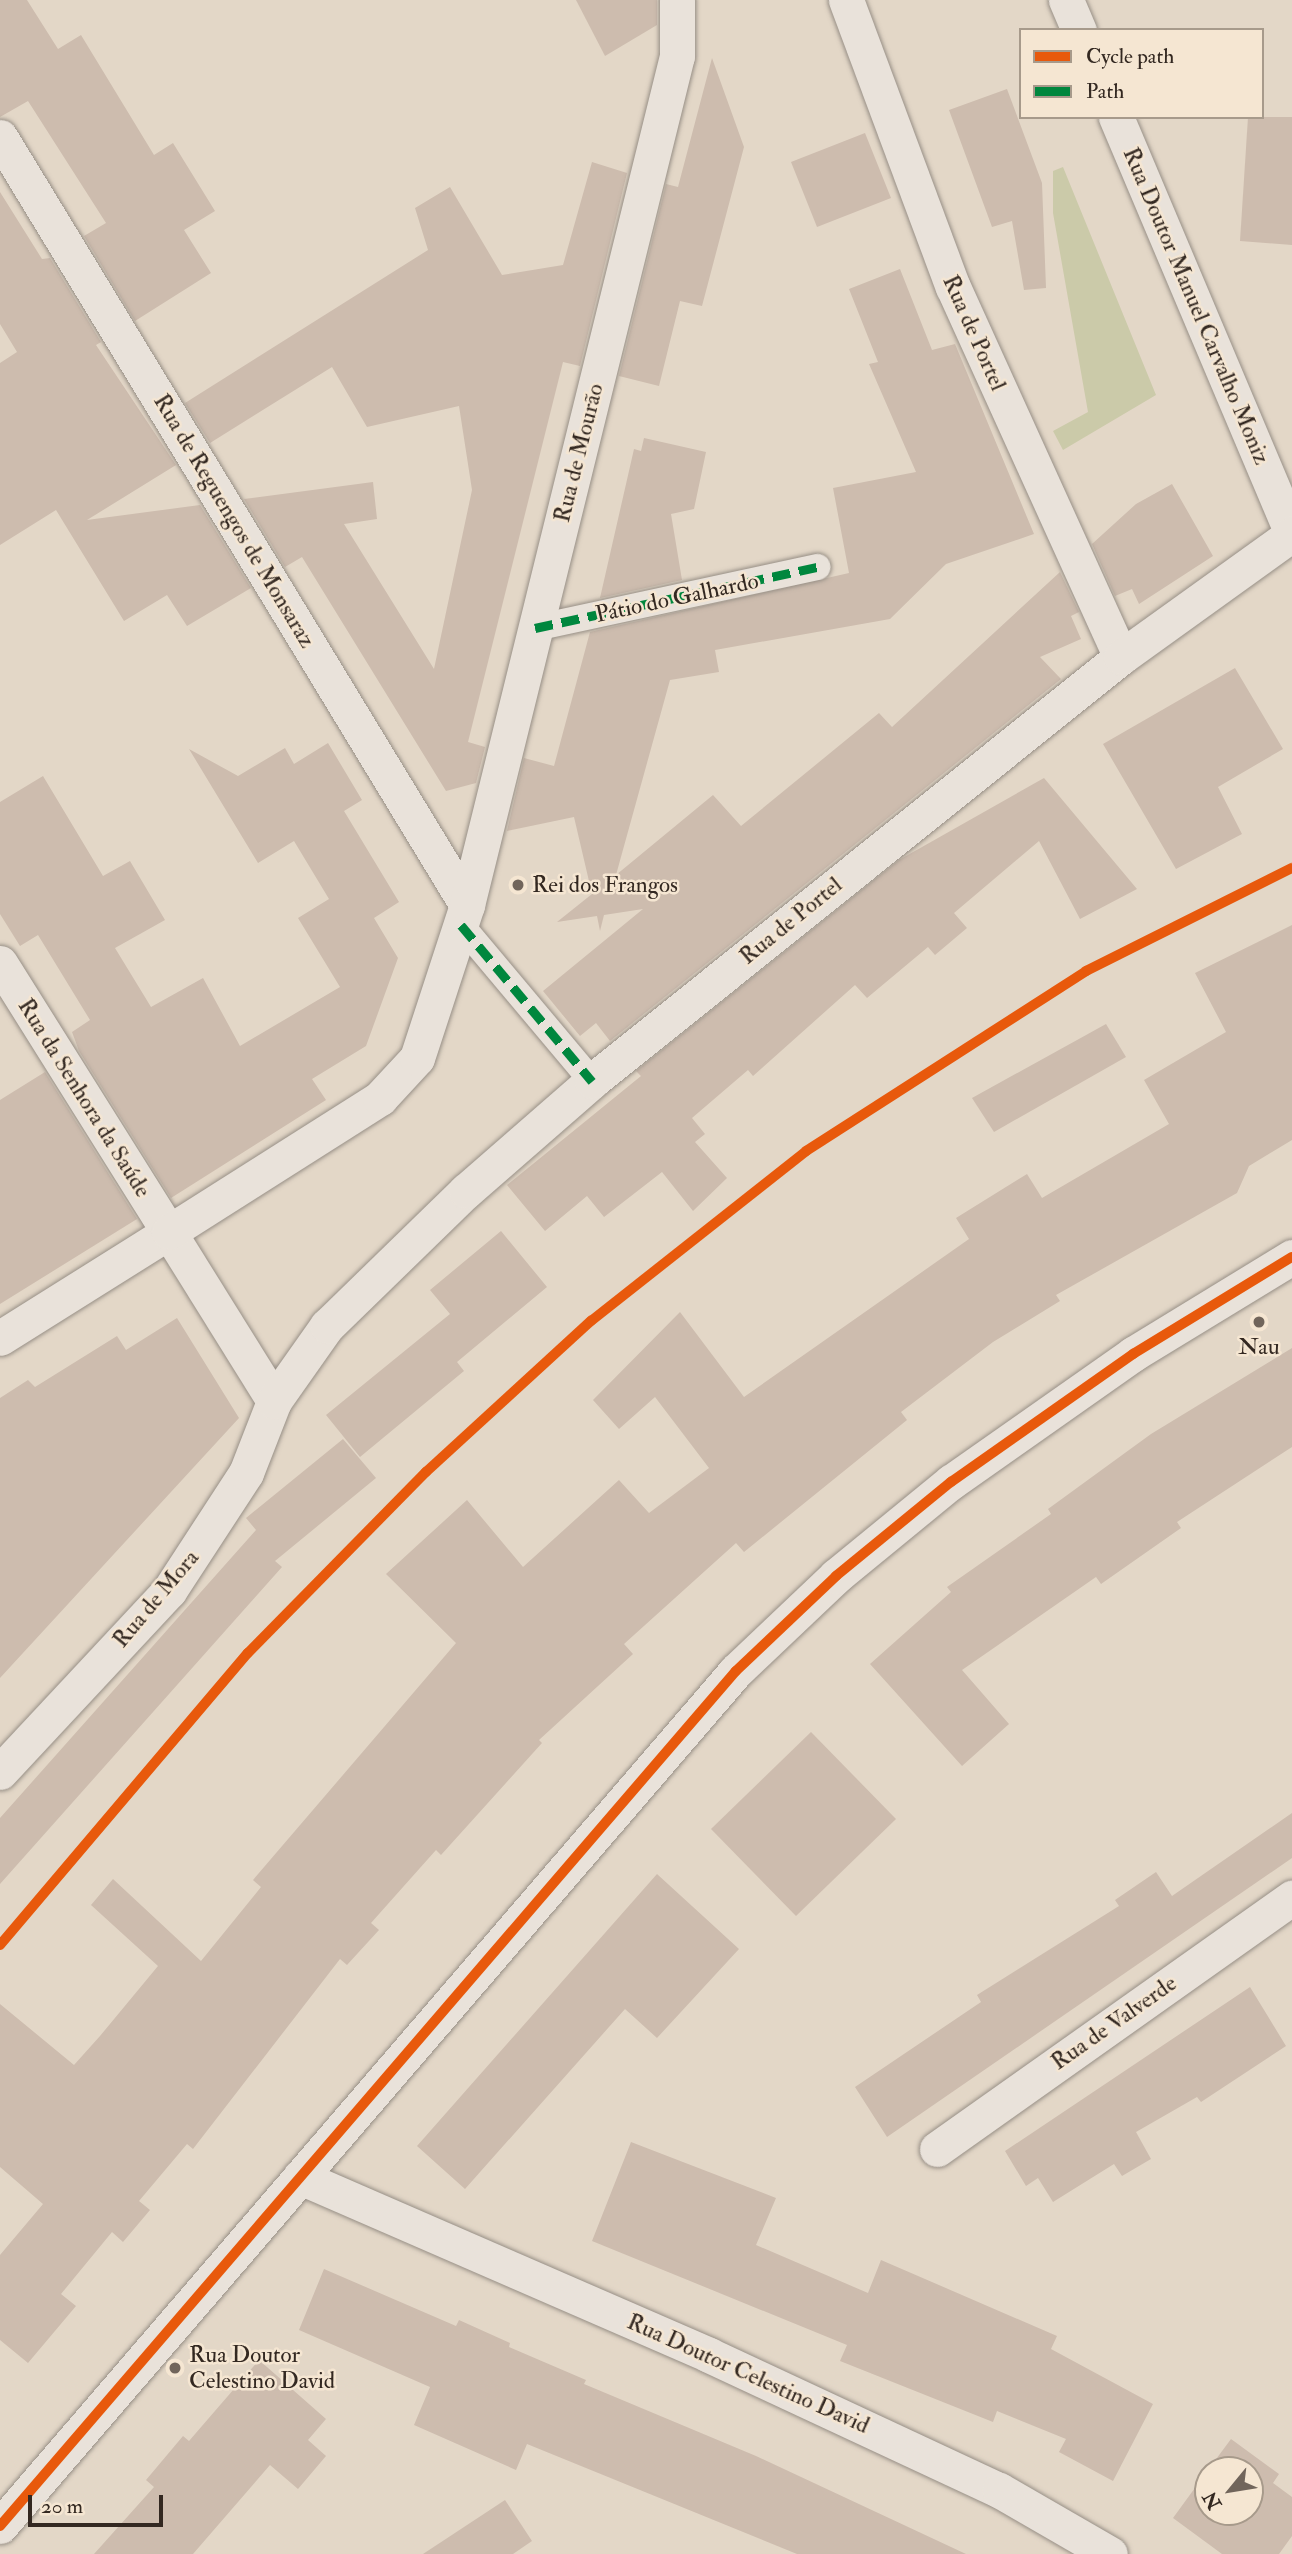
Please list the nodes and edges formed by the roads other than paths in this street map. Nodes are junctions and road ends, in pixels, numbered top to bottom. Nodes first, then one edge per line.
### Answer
1 (677, 0) edge
2 (846, 0) edge
3 (1066, 0) edge
4 (1078, 28) edge
5 (1117, 119) edge
6 (0, 137) edge
7 (1292, 533) edge
8 (818, 567) dead end
9 (535, 628) junction
10 (1121, 657) junction
11 (464, 915) junction
12 (0, 963) edge
13 (592, 1081) junction
14 (466, 1191) joint
15 (169, 1232) junction
16 (1292, 1257) edge
17 (0, 1338) edge
18 (274, 1401) junction
19 (0, 1772) edge
20 (1292, 1898) edge
21 (937, 2149) dead end
22 (300, 2176) junction
23 (0, 2526) edge
24 (1110, 2554) edge

1 - 9 street, Rua de Mourão
2 - 10 street, Rua de Portel
3 - 4 street
5 - 7 street, Rua Doutor Manuel Carvalho Moniz
6 - 11 street, Rua de Reguengos de Monsaraz
7 - 10 street, Rua de Portel
8 - 9 street, Pátio do Galhardo
9 - 11 street, Rua de Mourão
10 - 13 street, Rua de Portel
11 - 13 street
11 - 15 street, Rua de Mourão
12 - 15 street, Rua da Senhora da Saúde
13 - 14 street, Rua de Portel
14 - 18 street, Rua de Mora
15 - 17 street, Rua de Mourão
15 - 18 street, Rua da Senhora da Saúde
16 - 22 street
18 - 19 street, Rua de Mora
20 - 21 street, Rua de Valverde
22 - 23 street
22 - 24 street, Rua Doutor Celestino David

